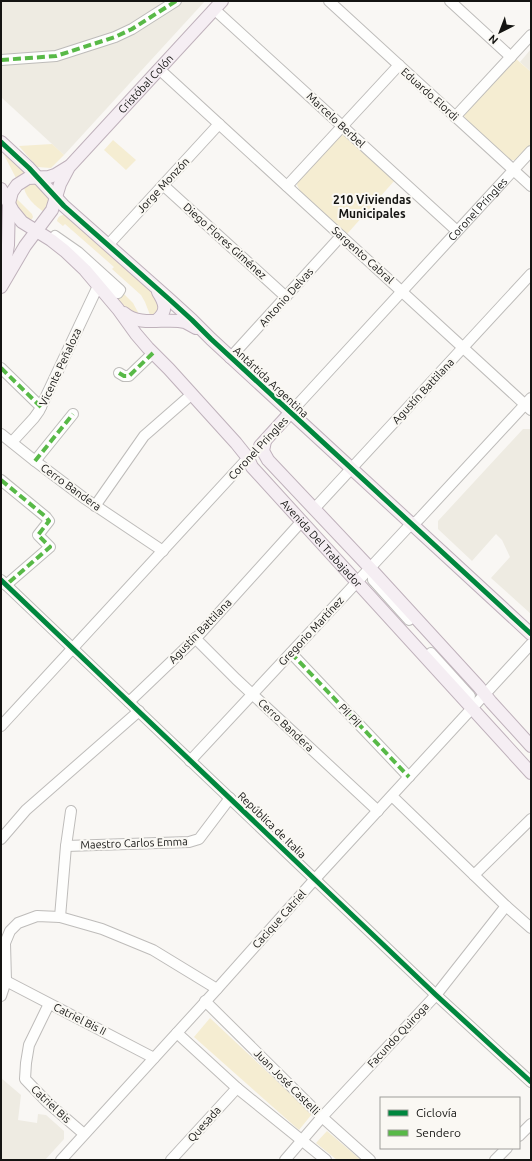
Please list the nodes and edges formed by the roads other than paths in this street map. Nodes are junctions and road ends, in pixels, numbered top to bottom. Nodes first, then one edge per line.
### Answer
1 (176, 1) edge
2 (450, 1) edge
3 (332, 2) edge
4 (218, 5) edge
5 (531, 35) edge
6 (511, 57) junction
7 (1, 60) edge
8 (398, 65) junction
9 (159, 69) junction
10 (455, 117) junction
11 (219, 124) junction
12 (342, 126) junction
13 (1, 142) edge
14 (531, 152) edge
15 (69, 167) junction
16 (514, 170) junction
17 (37, 177) junction
18 (163, 185) junction
19 (287, 186) junction
20 (531, 186) edge
21 (1, 189) edge
22 (56, 198) junction
23 (9, 203) junction
24 (458, 231) junction
25 (33, 235) junction
26 (342, 236) junction
27 (108, 245) junction
28 (1, 271) edge
29 (531, 274) edge
30 (98, 286) junction
31 (154, 286) junction
32 (1, 287) edge
33 (402, 292) junction
34 (118, 293) joint
35 (286, 297) junction
36 (118, 309) junction
37 (157, 320) junction
38 (210, 340) junction
39 (463, 348) junction
40 (153, 353) junction
41 (230, 358) junction
42 (1, 368) edge
43 (119, 373) dead end
44 (192, 394) junction
45 (529, 404) edge
46 (41, 407) junction
47 (290, 413) junction
48 (73, 414) dead end
49 (1, 434) edge
50 (265, 441) junction
51 (12, 442) junction
52 (248, 458) junction
53 (35, 461) junction
54 (351, 469) junction
55 (1, 480) edge
56 (95, 506) junction
57 (314, 509) junction
58 (302, 521) junction
59 (411, 524) junction
60 (162, 551) junction
61 (370, 568) junction
62 (357, 582) junction
63 (4, 583) edge
64 (531, 634) edge
65 (195, 638) junction
66 (531, 644) edge
67 (72, 648) junction
68 (291, 653) junction
69 (252, 694) junction
70 (485, 694) junction
71 (129, 702) junction
72 (472, 708) junction
73 (139, 711) junction
74 (2, 722) edge
75 (531, 746) edge
76 (190, 760) junction
77 (531, 773) edge
78 (408, 778) junction
79 (392, 796) junction
80 (230, 798) junction
81 (71, 811) dead end
82 (378, 811) junction
83 (531, 819) edge
84 (1, 839) edge
85 (66, 846) junction
86 (474, 875) junction
87 (315, 879) junction
88 (506, 906) junction
89 (60, 917) junction
90 (531, 928) edge
91 (6, 981) junction
92 (217, 989) junction
93 (436, 995) junction
94 (1, 996) edge
95 (205, 1001) junction
96 (50, 1004) junction
97 (177, 1033) junction
98 (154, 1058) junction
99 (531, 1082) edge
100 (237, 1088) junction
101 (322, 1117) junction
102 (531, 1124) edge
103 (84, 1134) junction
104 (520, 1135) edge
105 (302, 1141) junction
106 (506, 1149) edge
107 (62, 1160) edge
108 (171, 1160) edge
109 (285, 1160) edge
110 (326, 1160) edge
111 (370, 1160) edge
112 (495, 1160) edge

1 - 7 street
2 - 6 street
3 - 8 street, Eduardo Elordi
4 - 9 main road, Cristóbal Colón
4 - 12 street, Marcelo Berbel
5 - 6 street
6 - 10 street
8 - 10 street, Eduardo Elordi
8 - 12 street
9 - 11 street, Sargento Cabral
9 - 15 main road, Cristóbal Colón
10 - 16 street, Eduardo Elordi
11 - 18 street, Jorge Monzón
11 - 19 street, Sargento Cabral
12 - 19 street
12 - 24 street, Marcelo Berbel
13 - 17 main road, Antártida Argentina
14 - 16 street, Coronel Pringles
15 - 17 main road, Cristóbal Colón
15 - 22 main road, Cristóbal Colón
16 - 20 street, Eduardo Elordi
16 - 24 street, Coronel Pringles
17 - 22 main road, Antártida Argentina
17 - 23 main road, Cristóbal Colón
18 - 27 street, Jorge Monzón
18 - 35 street, Diego Flores Giménez
19 - 26 street, Sargento Cabral
21 - 23 main road
22 - 25 main road, Cristóbal Colón
22 - 27 main road, Antártida Argentina
23 - 25 main road
23 - 28 main road, Cristóbal Colón
24 - 33 street, Coronel Pringles
25 - 30 main road
25 - 32 main road, Cristóbal Colón
26 - 33 street, Sargento Cabral
26 - 35 street, Antonio Delvas
27 - 31 main road, Antártida Argentina
29 - 39 street, Agustín Battilana
30 - 36 main road
30 - 46 street, Vicente Peñaloza
31 - 37 main road
31 - 38 main road, Antártida Argentina
33 - 39 street, Sargento Cabral
33 - 47 street, Coronel Pringles
34 - 34 street
35 - 41 street, Antonio Delvas
36 - 37 main road
36 - 40 main road, Avenida Del Trabajador
37 - 38 main road
38 - 41 main road, Antártida Argentina
39 - 45 street, Sargento Cabral
39 - 54 street, Agustín Battilana
40 - 43 street
40 - 44 main road, Avenida Del Trabajador
41 - 47 main road, Antártida Argentina
42 - 46 street
44 - 52 main road, Avenida Del Trabajador
44 - 56 street
45 - 59 street, Gregorio Martínez
46 - 51 street, Vicente Peñaloza
47 - 50 main road, Coronel Pringles
47 - 54 main road, Antártida Argentina
48 - 53 street
49 - 51 street, Cerro Bandera
50 - 52 main road, Coronel Pringles
50 - 57 main road, Avenida Del Trabajador
51 - 53 street, Cerro Bandera
52 - 58 main road, Avenida Del Trabajador
52 - 60 street, Coronel Pringles
53 - 56 street, Cerro Bandera
54 - 57 street, Agustín Battilana
54 - 59 main road, Antártida Argentina
55 - 63 street
56 - 60 street, Cerro Bandera
57 - 61 main road, Avenida Del Trabajador
58 - 62 main road, Avenida Del Trabajador
58 - 65 street, Agustín Battilana
59 - 61 street, Gregorio Martínez
59 - 64 main road, Antártida Argentina
60 - 67 street, Coronel Pringles
61 - 62 street, Gregorio Martínez
61 - 70 main road, Avenida Del Trabajador
62 - 68 street, Gregorio Martínez
62 - 72 main road, Avenida Del Trabajador
63 - 67 street, República de Italia
65 - 69 street, Cerro Bandera
65 - 71 street, Agustín Battilana
66 - 70 street, Cacique Catriel
67 - 71 street, República de Italia
67 - 74 street, Coronel Pringles
68 - 69 street, Gregorio Martínez
68 - 78 street, Pil Pil
69 - 76 street, Gregorio Martínez
69 - 82 street, Cerro Bandera
70 - 72 street, Cacique Catriel
70 - 75 main road, Avenida Del Trabajador
71 - 73 street, República de Italia
72 - 77 main road, Avenida Del Trabajador
72 - 78 street, Cacique Catriel
73 - 76 street, República de Italia
73 - 84 street
76 - 80 street, República de Italia
78 - 79 street, Cacique Catriel
79 - 82 street, Cacique Catriel
79 - 86 street
80 - 85 street, Maestro Carlos Emma
80 - 87 street, República de Italia
81 - 85 street
82 - 87 street, Cacique Catriel
83 - 86 street
85 - 89 street
86 - 88 street
87 - 92 street, Cacique Catriel
87 - 93 street, República de Italia
88 - 90 street
88 - 93 street, Facundo Quiroga
89 - 91 street
89 - 92 street
91 - 94 street
91 - 96 street, Catriel Bis II
92 - 95 street, Cacique Catriel
93 - 99 street, República de Italia
93 - 101 street, Facundo Quiroga
95 - 97 street, Cacique Catriel
95 - 101 street, Juan José Castelli
96 - 98 street, Catriel Bis II
96 - 103 street, Catriel Bis
97 - 98 street, Cacique Catriel
97 - 100 street
98 - 103 street, Cacique Catriel
100 - 105 street
100 - 108 street, Quesada
101 - 105 street, Facundo Quiroga
101 - 111 street, Juan José Castelli
102 - 104 street
103 - 107 street, Cacique Catriel
105 - 109 street, Facundo Quiroga
105 - 110 street
106 - 112 street

